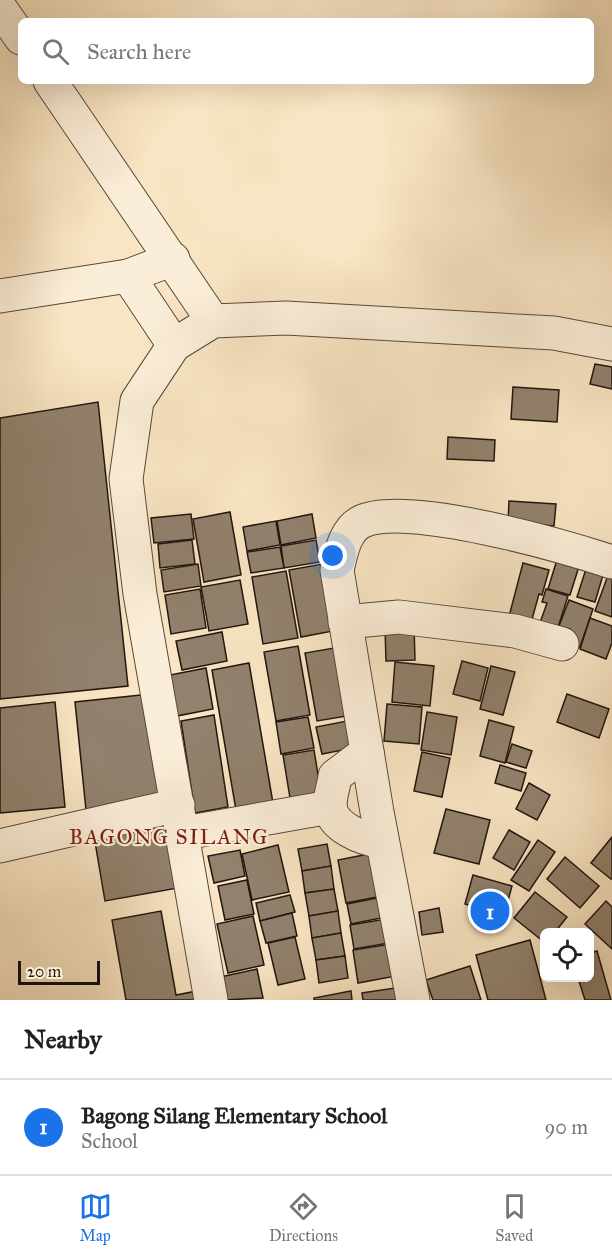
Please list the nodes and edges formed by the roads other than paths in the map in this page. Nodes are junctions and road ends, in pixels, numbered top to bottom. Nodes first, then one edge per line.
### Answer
1 (0, 8) edge
2 (18, 34) edge
3 (52, 84) edge
4 (173, 259) junction
5 (128, 276) junction
6 (0, 296) edge
7 (213, 321) junction
8 (612, 344) edge
9 (174, 345) junction
10 (612, 562) edge
11 (345, 622) junction
12 (562, 644) dead end
13 (367, 752) junction
14 (330, 807) junction
15 (181, 819) junction
16 (382, 842) junction
17 (0, 846) edge
18 (212, 1000) edge
19 (413, 1000) edge

1 - 2 street
3 - 4 street
4 - 5 street
4 - 7 street
5 - 6 street
5 - 9 street
7 - 8 street
7 - 9 street
9 - 15 street
10 - 11 street
11 - 12 street
11 - 13 street
13 - 14 street
13 - 16 street
14 - 15 street
14 - 16 street
15 - 17 street
15 - 18 street
16 - 19 street

